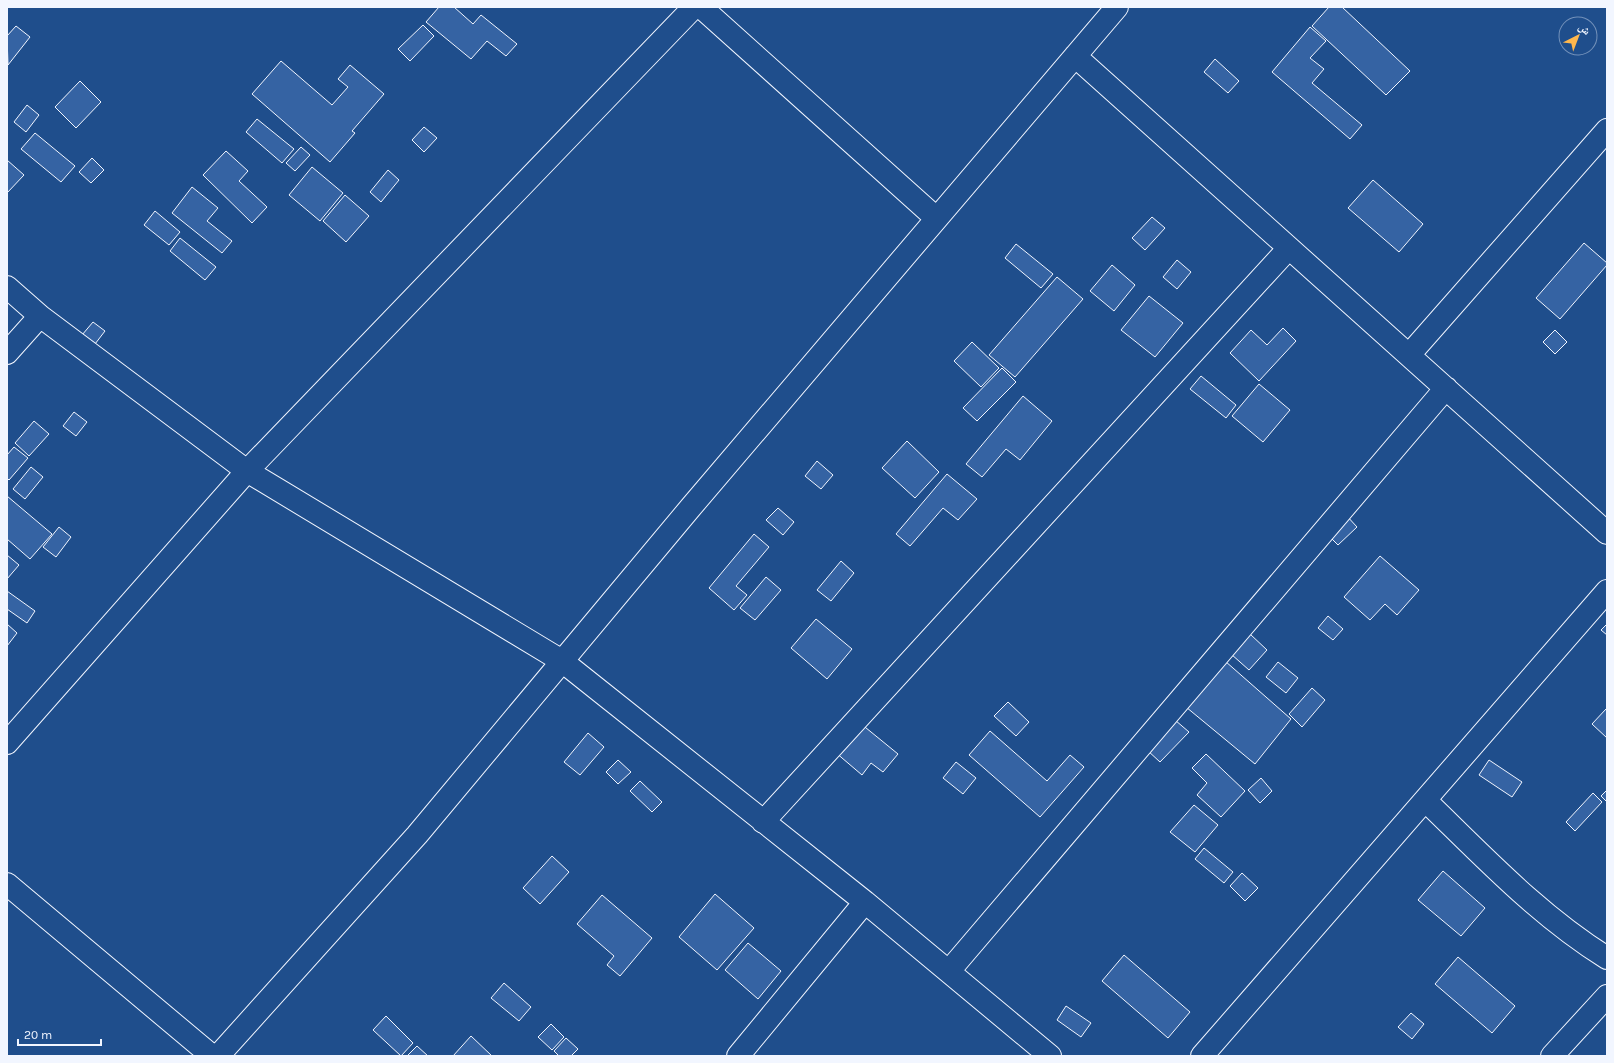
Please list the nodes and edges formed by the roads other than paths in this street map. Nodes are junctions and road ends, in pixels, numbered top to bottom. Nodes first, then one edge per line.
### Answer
1 (694, 7) edge
2 (701, 7) edge
3 (1114, 8) edge
4 (1075, 56) junction
5 (1607, 130) edge
6 (936, 218) junction
7 (1289, 248) junction
8 (7, 287) edge
9 (40, 316) junction
10 (7, 353) edge
11 (1409, 355) junction
12 (1446, 388) junction
13 (247, 471) junction
14 (1607, 533) edge
15 (1607, 591) edge
16 (562, 661) junction
17 (7, 743) edge
18 (1425, 800) junction
19 (763, 822) junction
20 (7, 884) edge
21 (865, 902) junction
22 (1607, 958) edge
23 (948, 971) junction
24 (1607, 996) edge
25 (212, 1056) edge
26 (218, 1056) edge
27 (738, 1056) edge
28 (1050, 1056) edge
29 (1202, 1056) edge
30 (1552, 1056) edge

1 - 13 street
2 - 6 street
3 - 4 street
4 - 6 street
4 - 7 street
5 - 11 street
6 - 16 street
7 - 11 street
7 - 19 street
8 - 9 street
9 - 10 street
9 - 13 street
11 - 12 street
12 - 14 street
12 - 23 street
13 - 16 street
13 - 17 street
15 - 18 street
16 - 19 street
16 - 26 street
18 - 22 street
18 - 29 street
19 - 21 street
20 - 25 street
21 - 23 street
21 - 27 street
23 - 28 street
24 - 30 street

